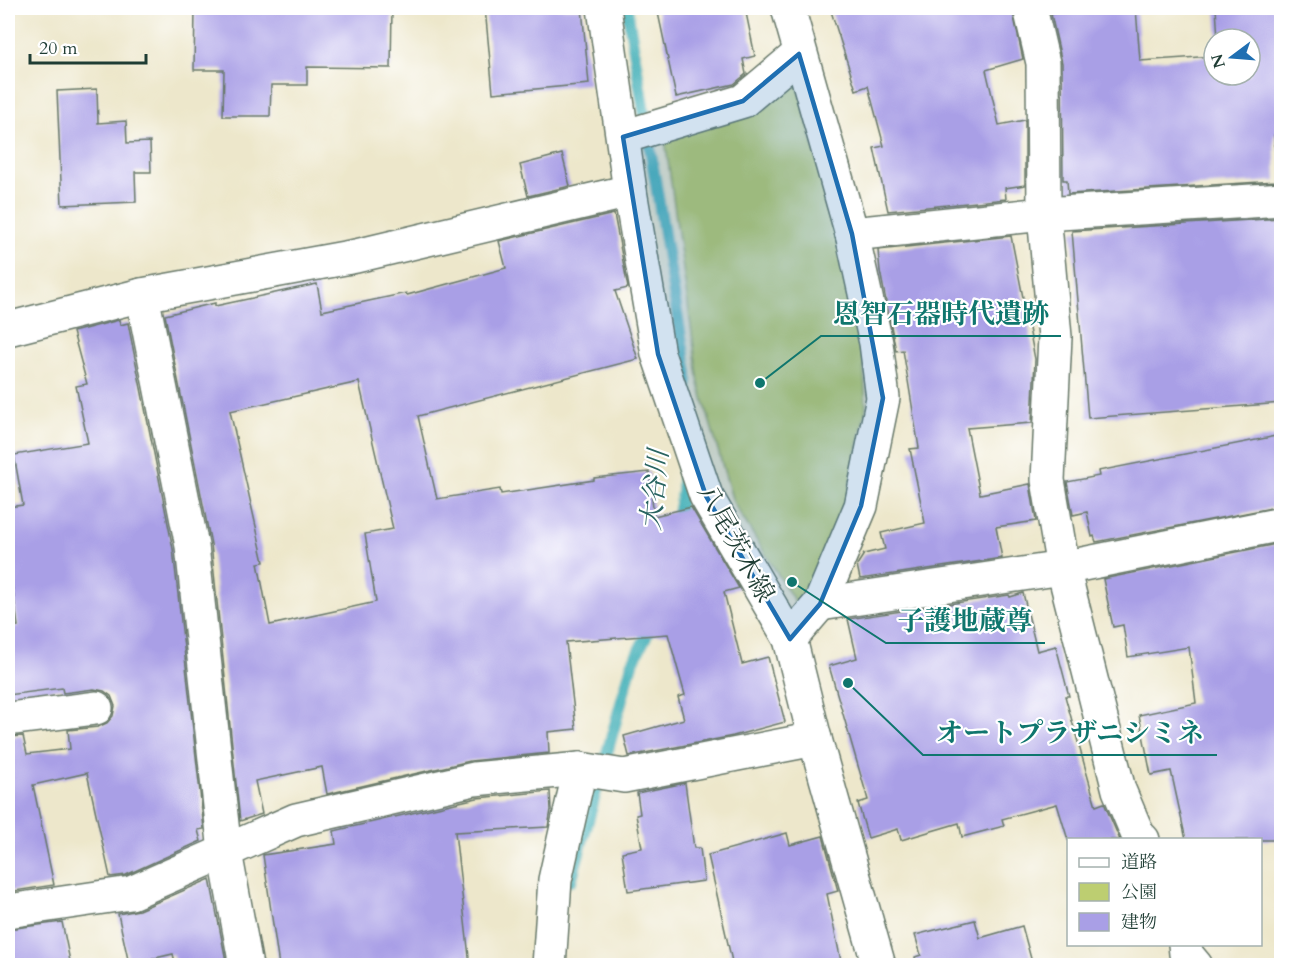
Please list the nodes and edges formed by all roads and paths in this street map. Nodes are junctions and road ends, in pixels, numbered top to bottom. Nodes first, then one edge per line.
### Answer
1 (604, 8) edge
2 (788, 8) edge
3 (1030, 8) edge
4 (800, 54) junction
5 (622, 137) junction
6 (630, 191) junction
7 (1281, 199) edge
8 (1044, 214) junction
9 (852, 234) junction
10 (142, 295) junction
11 (8, 329) edge
12 (1281, 524) edge
13 (1063, 567) junction
14 (820, 604) junction
15 (790, 639) junction
16 (96, 708) dead end
17 (8, 719) edge
18 (815, 739) junction
19 (580, 768) junction
20 (1141, 838) edge
21 (225, 852) junction
22 (8, 911) edge
23 (1185, 946) edge
24 (246, 966) edge
25 (549, 966) edge
26 (879, 966) edge
27 (1196, 966) edge

1 - 5 street, 八尾茨木線
2 - 4 street
3 - 8 street
4 - 5 street
4 - 9 street
5 - 6 street, 八尾茨木線
6 - 10 street
6 - 15 street, 八尾茨木線
7 - 8 street
8 - 9 street
8 - 13 street
9 - 14 street
10 - 11 street
10 - 21 street
12 - 13 street
13 - 14 street
13 - 20 street
14 - 15 street
15 - 18 street, 八尾茨木線
16 - 17 street
18 - 19 street
18 - 26 street, 八尾茨木線
19 - 21 street
19 - 25 street
21 - 22 street
21 - 24 street
23 - 27 street

